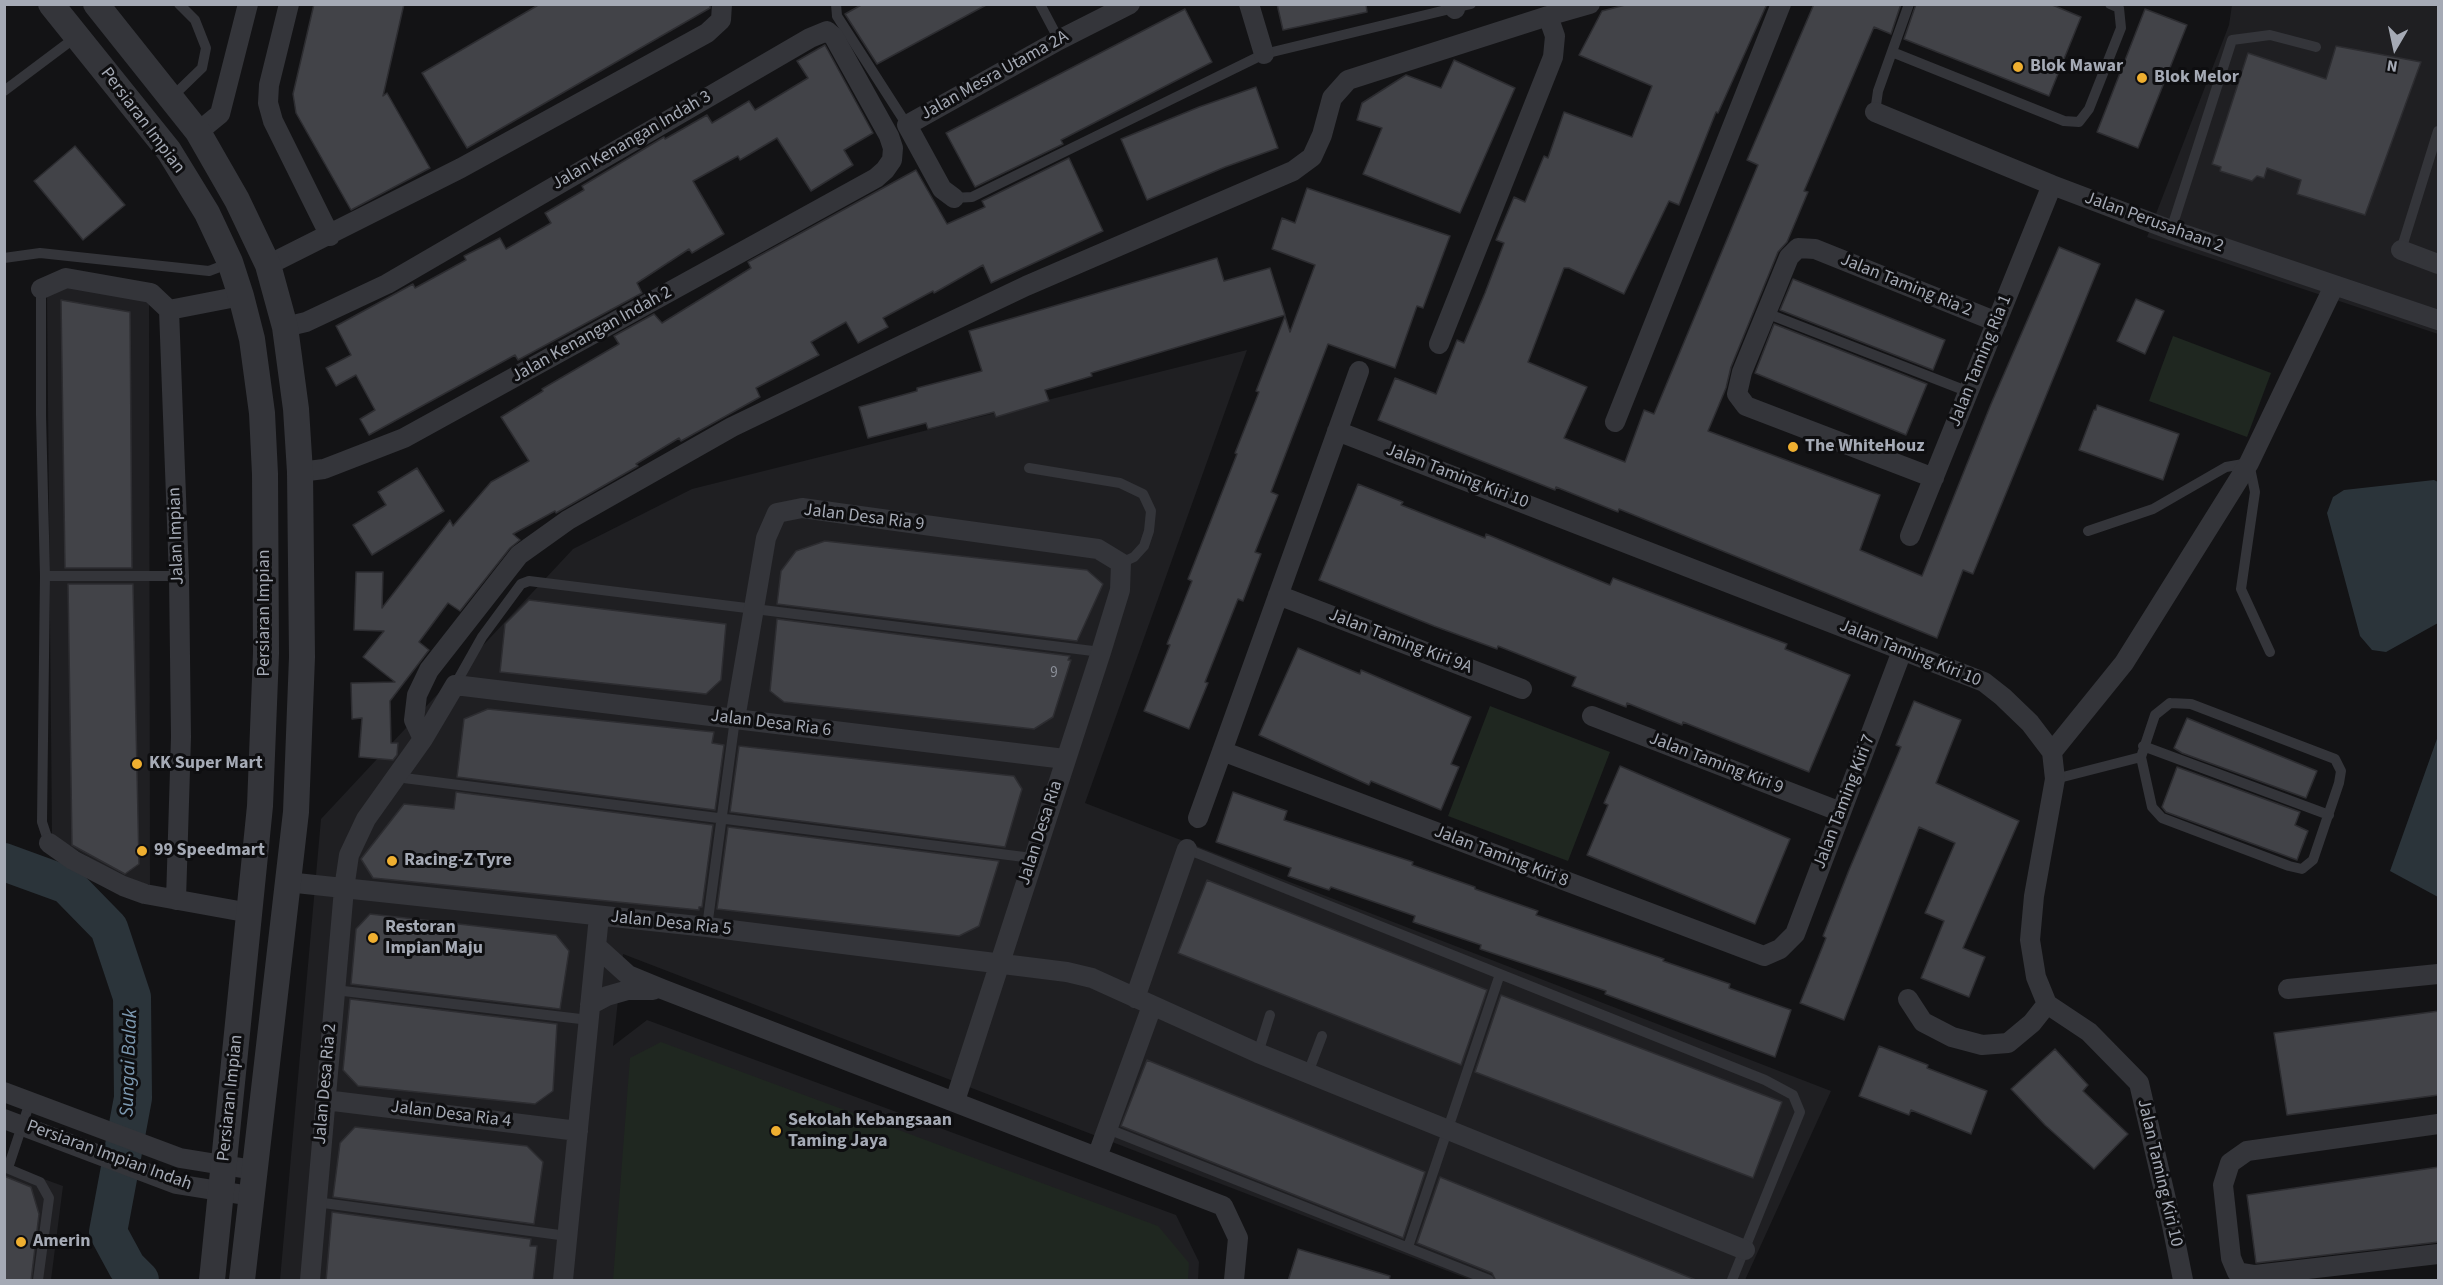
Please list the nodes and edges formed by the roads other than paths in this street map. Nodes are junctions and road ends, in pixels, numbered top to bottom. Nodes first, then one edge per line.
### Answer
1 (51, 4) edge
2 (96, 4) edge
3 (179, 4) edge
4 (248, 4) edge
5 (289, 4) edge
6 (722, 4) edge
7 (836, 4) edge
8 (1040, 4) edge
9 (1130, 4) edge
10 (1249, 4) edge
11 (1590, 4) edge
12 (1781, 4) edge
13 (1909, 4) edge
14 (2110, 4) edge
15 (1460, 6) edge
16 (1548, 15) junction
17 (77, 37) junction
18 (1059, 40) junction
19 (2316, 47) dead end
20 (1892, 52) junction
21 (1264, 54) junction
22 (4, 91) edge
23 (172, 98) junction
24 (1875, 112) joint
25 (907, 125) junction
26 (2439, 131) edge
27 (198, 132) junction
28 (876, 178) joint
29 (2052, 185) junction
30 (954, 198) joint
31 (2171, 230) junction
32 (330, 236) junction
33 (2401, 250) joint
34 (4, 258) edge
35 (230, 262) junction
36 (2439, 264) edge
37 (268, 265) junction
38 (2334, 286) junction
39 (41, 289) joint
40 (241, 296) junction
41 (169, 310) junction
42 (1766, 313) junction
43 (2439, 320) edge
44 (1997, 322) junction
45 (285, 327) junction
46 (1439, 344) dead end
47 (1359, 371) dead end
48 (1969, 392) junction
49 (1615, 422) dead end
50 (1337, 431) junction
51 (2249, 463) junction
52 (1029, 468) dead end
53 (300, 472) junction
54 (1934, 478) junction
55 (2088, 531) dead end
56 (1910, 536) dead end
57 (1121, 563) junction
58 (45, 576) junction
59 (178, 576) junction
60 (1278, 595) junction
61 (754, 608) junction
62 (1902, 651) junction
63 (1101, 652) junction
64 (2270, 652) dead end
65 (455, 685) junction
66 (1522, 689) dead end
67 (1592, 716) dead end
68 (735, 719) junction
69 (423, 740) junction
70 (1222, 751) junction
71 (2142, 751) junction
72 (2052, 752) junction
73 (1065, 759) junction
74 (396, 777) junction
75 (2055, 779) junction
76 (260, 806) junction
77 (1841, 812) junction
78 (2329, 815) junction
79 (1198, 818) dead end
80 (722, 820) junction
81 (49, 843) joint
82 (1187, 849) joint
83 (1032, 858) junction
84 (288, 882) junction
85 (344, 889) junction
86 (176, 900) junction
87 (250, 913) junction
88 (599, 916) junction
89 (707, 927) junction
90 (596, 946) junction
91 (246, 948) junction
92 (1780, 949) joint
93 (999, 963) junction
94 (1500, 974) junction
95 (2439, 974) edge
96 (662, 989) junction
97 (2288, 989) dead end
98 (335, 990) junction
99 (1908, 999) dead end
100 (1144, 1002) junction
101 (2047, 1004) junction
102 (589, 1013) junction
103 (1270, 1016) dead end
104 (1322, 1036) dead end
105 (1258, 1053) junction
106 (1308, 1073) junction
107 (4, 1092) edge
108 (325, 1100) junction
109 (955, 1101) junction
110 (30, 1102) junction
111 (13, 1122) edge
112 (2439, 1124) edge
113 (1108, 1129) junction
114 (1449, 1130) junction
115 (578, 1131) junction
116 (1098, 1157) junction
117 (223, 1166) junction
118 (6, 1168) edge
119 (254, 1170) junction
120 (220, 1193) junction
121 (251, 1196) junction
122 (316, 1202) junction
123 (567, 1236) junction
124 (1408, 1247) junction
125 (1745, 1250) junction
126 (2439, 1254) edge
127 (38, 1281) edge
128 (212, 1281) edge
129 (242, 1281) edge
130 (310, 1281) edge
131 (562, 1281) edge
132 (1234, 1281) edge
133 (1489, 1281) edge
134 (1732, 1281) edge
135 (2183, 1281) edge

1 - 17 street, Persiaran Impian
2 - 23 street, Persiaran Impian
3 - 23 lane
4 - 27 street
5 - 32 street
6 - 32 street
7 - 25 lane
8 - 18 lane
9 - 18 street, Jalan Mesra Utama 2A
10 - 21 street
11 - 16 street
12 - 49 street
13 - 20 lane
14 - 20 lane
15 - 21 lane
16 - 46 street
16 - 69 street
17 - 22 lane
17 - 35 street, Persiaran Impian
18 - 25 street, Jalan Mesra Utama 2A
19 - 31 lane
20 - 24 lane
21 - 30 lane
23 - 27 street, Persiaran Impian
24 - 29 street, Jalan Perusahaan 2
25 - 30 street, Jalan Mesra Utama 2A
26 - 33 lane
27 - 37 street, Persiaran Impian
28 - 45 street, Jalan Kenangan Indah 3
28 - 53 street, Jalan Kenangan Indah 2
29 - 31 street, Jalan Perusahaan 2
29 - 44 street, Jalan Taming Ria 1
31 - 38 street, Jalan Perusahaan 2
32 - 37 street
33 - 36 street
34 - 35 lane
35 - 40 street, Persiaran Impian
37 - 45 street, Persiaran Impian
38 - 43 street, Jalan Perusahaan 2
38 - 51 street
39 - 41 street
39 - 58 lane
40 - 41 street
40 - 76 street, Persiaran Impian
41 - 59 street, Jalan Impian
42 - 44 street, Jalan Taming Ria 2
42 - 48 lane
42 - 54 street
44 - 48 street, Jalan Taming Ria 1
45 - 53 street, Persiaran Impian
47 - 50 street
48 - 54 street, Jalan Taming Ria 1
50 - 60 street
50 - 62 street, Jalan Taming Kiri 10
51 - 55 lane
51 - 64 lane
51 - 72 street
52 - 57 lane
53 - 84 street, Persiaran Impian
54 - 56 street, Jalan Taming Ria 1
57 - 61 street, Jalan Desa Ria 9
57 - 63 street, Jalan Desa Ria
58 - 59 lane
58 - 81 lane
59 - 86 street, Jalan Impian
60 - 66 street, Jalan Taming Kiri 9A
60 - 70 street
61 - 63 lane
61 - 65 lane
61 - 68 street, Jalan Desa Ria 9
62 - 72 street, Jalan Taming Kiri 10
62 - 77 street, Jalan Taming Kiri 7
63 - 73 street, Jalan Desa Ria
65 - 68 street, Jalan Desa Ria 6
65 - 69 street, Jalan Desa Ria 2
67 - 77 street, Jalan Taming Kiri 9
68 - 73 street, Jalan Desa Ria 6
68 - 80 lane
69 - 74 street, Jalan Desa Ria 2
70 - 79 street
70 - 92 street, Jalan Taming Kiri 8
71 - 75 lane
71 - 78 lane
71 - 78 lane
71 - 78 lane
72 - 75 street
73 - 83 street, Jalan Desa Ria
74 - 80 lane
74 - 85 street, Jalan Desa Ria 2
75 - 101 street
76 - 84 street
76 - 87 street, Persiaran Impian
77 - 92 street, Jalan Taming Kiri 7
80 - 83 lane
80 - 89 lane
81 - 86 street
82 - 94 lane
82 - 100 street
83 - 93 street, Jalan Desa Ria
84 - 85 street, Jalan Desa Ria 5
84 - 91 street
84 - 119 street, Persiaran Impian
85 - 88 street, Jalan Desa Ria 5
85 - 98 street, Jalan Desa Ria 2
86 - 87 street
87 - 91 street, Persiaran Impian
88 - 89 street, Jalan Desa Ria 5
88 - 90 street
89 - 93 street, Jalan Desa Ria 5
90 - 96 street
90 - 102 street
91 - 117 street, Persiaran Impian
93 - 100 street, Jalan Desa Ria 5
93 - 109 street, Jalan Desa Ria
94 - 114 lane
94 - 125 lane
95 - 97 street
96 - 102 street
96 - 109 street
98 - 102 lane
98 - 108 street, Jalan Desa Ria 2
99 - 101 street
100 - 105 street, Jalan Desa Ria 5
100 - 113 street
101 - 135 street, Jalan Taming Kiri 10
102 - 115 street
103 - 105 lane
104 - 106 lane
105 - 106 street, Jalan Desa Ria 5
106 - 114 street, Jalan Desa Ria 5
107 - 110 street, Persiaran Impian Indah
108 - 115 street, Jalan Desa Ria 4
108 - 122 street, Jalan Desa Ria 2
109 - 116 street
110 - 111 lane
110 - 117 street, Persiaran Impian Indah
111 - 118 lane
111 - 120 street, Persiaran Impian Indah
112 - 126 street
113 - 116 street
113 - 124 lane
114 - 124 lane
114 - 125 street, Jalan Desa Ria 5
115 - 123 street
116 - 132 street
117 - 119 street, Persiaran Impian Indah
117 - 120 street, Persiaran Impian
118 - 127 lane
119 - 121 street, Persiaran Impian
120 - 121 street, Persiaran Impian Indah
120 - 128 street, Persiaran Impian
121 - 129 street, Persiaran Impian
122 - 123 lane
122 - 130 street, Jalan Desa Ria 2
123 - 131 street
124 - 133 lane
125 - 134 lane

